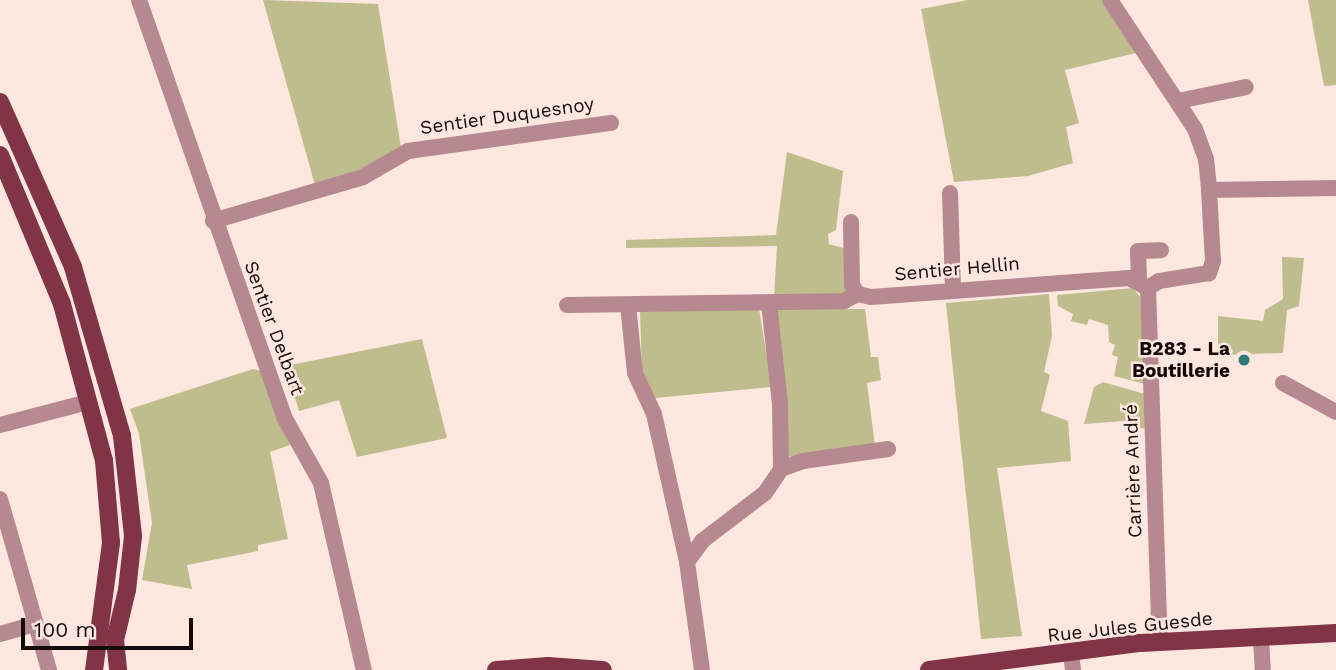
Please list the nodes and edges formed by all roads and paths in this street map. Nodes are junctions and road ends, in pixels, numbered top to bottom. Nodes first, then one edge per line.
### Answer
1 (139, 0) edge
2 (1110, 0) edge
3 (1247, 87) dead end
4 (1178, 101) junction
5 (0, 102) edge
6 (611, 123) dead end
7 (0, 155) edge
8 (1336, 188) edge
9 (1209, 190) junction
10 (950, 192) dead end
11 (213, 221) junction
12 (851, 222) dead end
13 (1161, 250) dead end
14 (1144, 283) junction
15 (953, 289) junction
16 (858, 294) junction
17 (768, 303) junction
18 (567, 305) dead end
19 (628, 305) junction
20 (1283, 383) dead end
21 (77, 405) dead end
22 (1336, 412) edge
23 (0, 425) edge
24 (888, 449) dead end
25 (781, 469) junction
26 (0, 499) edge
27 (687, 562) junction
28 (36, 624) junction
29 (1336, 633) edge
30 (0, 634) edge
31 (1261, 637) junction
32 (1160, 641) junction
33 (1072, 662) edge
34 (50, 666) edge
35 (94, 670) edge
36 (118, 670) edge
37 (364, 670) edge
38 (496, 670) edge
39 (603, 670) edge
40 (702, 670) edge
41 (929, 670) edge
42 (1263, 670) edge

1 - 11 street, Sentier Delbart
2 - 4 street
3 - 4 street
4 - 9 street
5 - 36 main road
6 - 11 street, Sentier Duquesnoy
7 - 35 main road
8 - 9 street
9 - 14 street
10 - 15 street
11 - 37 street, Sentier Delbart
12 - 16 street
13 - 14 street, Carrière André
14 - 15 street, Sentier Hellin
14 - 32 street, Carrière André
15 - 16 street, Sentier Hellin
16 - 17 street, Sentier Hellin
17 - 19 street, Sentier Hellin
17 - 25 street
18 - 19 street, Sentier Hellin
19 - 27 street
20 - 22 street
21 - 23 street
24 - 25 street
25 - 27 street
26 - 28 street
27 - 40 street
28 - 30 street
28 - 34 street
29 - 31 main road, Rue Jules Guesde
31 - 32 main road, Rue Jules Guesde
31 - 42 street
32 - 33 main road, Rue Jules Guesde
33 - 41 main road, Rue Jules Guesde
38 - 39 main road

